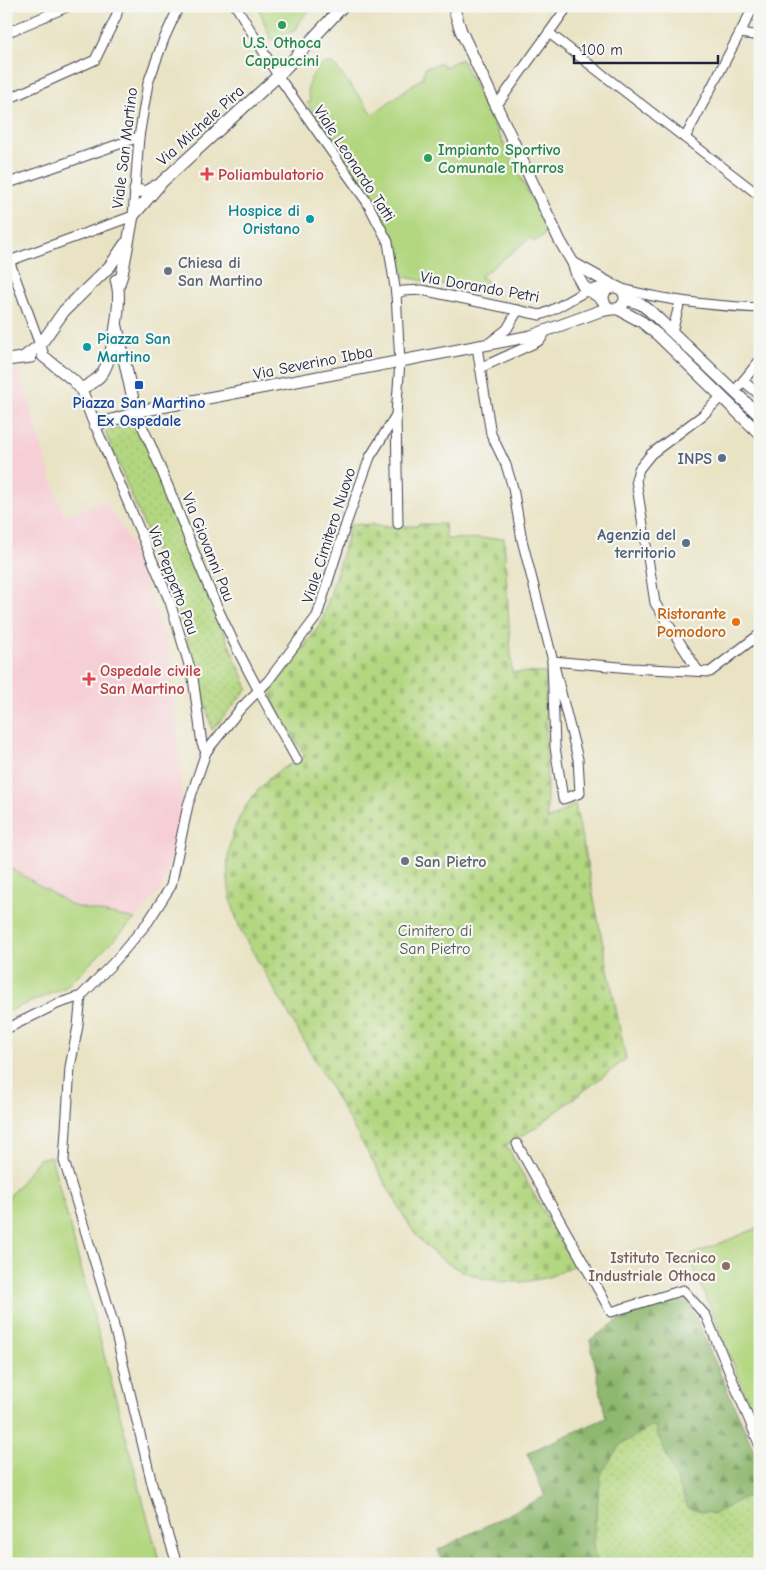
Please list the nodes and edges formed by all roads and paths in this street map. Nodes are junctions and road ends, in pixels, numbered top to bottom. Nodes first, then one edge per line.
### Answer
1 (69, 6) edge
2 (119, 6) edge
3 (179, 6) edge
4 (236, 6) edge
5 (343, 6) edge
6 (453, 6) edge
7 (568, 6) edge
8 (754, 6) edge
9 (59, 8) edge
10 (549, 33) junction
11 (740, 33) junction
12 (6, 34) edge
13 (760, 36) edge
14 (278, 76) junction
15 (6, 100) edge
16 (497, 105) junction
17 (139, 137) junction
18 (685, 138) junction
19 (163, 181) junction
20 (6, 184) edge
21 (135, 190) junction
22 (760, 196) edge
23 (132, 216) junction
24 (128, 240) junction
25 (6, 252) edge
26 (10, 261) junction
27 (573, 263) junction
28 (98, 279) junction
29 (118, 286) junction
30 (588, 290) junction
31 (620, 292) junction
32 (396, 294) junction
33 (680, 302) junction
34 (611, 306) junction
35 (760, 308) edge
36 (518, 310) junction
37 (117, 327) junction
38 (546, 331) junction
39 (672, 332) junction
40 (481, 346) junction
41 (41, 351) junction
42 (6, 360) edge
43 (760, 360) edge
44 (400, 362) junction
45 (480, 368) junction
46 (743, 381) junction
47 (81, 389) junction
48 (734, 392) junction
49 (760, 395) edge
50 (722, 396) junction
51 (141, 412) junction
52 (396, 415) junction
53 (760, 416) edge
54 (95, 425) junction
55 (760, 434) edge
56 (398, 524) dead end
57 (760, 634) edge
58 (552, 661) junction
59 (698, 671) junction
60 (258, 691) junction
61 (206, 752) junction
62 (297, 760) dead end
63 (82, 996) junction
64 (6, 1029) edge
65 (517, 1144) dead end
66 (760, 1446) edge
67 (177, 1564) edge

1 - 9 street
2 - 15 street
3 - 17 street, Viale San Martino
4 - 14 street, Viale Leonardo Tatti
5 - 14 street, Via Michele Pira
6 - 16 street
7 - 10 street
8 - 11 street
9 - 12 street
10 - 16 street
10 - 18 street
11 - 13 street
11 - 18 street
14 - 19 street, Via Michele Pira
14 - 32 street, Viale Leonardo Tatti
16 - 27 street
17 - 20 street
17 - 21 street, Viale San Martino
18 - 22 street
19 - 21 street, Via Michele Pira
19 - 23 street, Via Michele Pira
21 - 23 street, Viale San Martino
23 - 24 street, Viale San Martino
23 - 26 street
24 - 28 street
24 - 29 street
25 - 26 street
26 - 41 street
27 - 30 street
27 - 31 street
28 - 29 street
28 - 41 street
29 - 37 street
30 - 31 street, Via Dorando Petri
30 - 34 street
30 - 36 street, Via Dorando Petri
31 - 33 street, Via Dorando Petri
31 - 34 street
31 - 34 street
31 - 39 street
32 - 36 street, Via Dorando Petri
32 - 44 street, Viale Leonardo Tatti
33 - 35 street, Via Dorando Petri
33 - 39 street
34 - 38 street, Via Severino Ibba
34 - 50 street
36 - 40 street, Via Severino Ibba
37 - 47 street
37 - 51 street
38 - 40 street, Via Severino Ibba
38 - 45 street
39 - 48 street
40 - 44 street, Via Severino Ibba
40 - 45 street
41 - 42 street
41 - 47 street
43 - 46 street
44 - 51 street, Via Severino Ibba
44 - 52 street, Viale Cimitero Nuovo
45 - 58 street
46 - 48 street
46 - 49 street
47 - 54 street
48 - 53 street
50 - 55 street
50 - 59 street
51 - 54 street
51 - 60 street, Via Giovanni Pau
52 - 56 street, Viale Cimitero Nuovo
52 - 60 street, Viale Cimitero Nuovo
54 - 61 street, Via Peppetto Pau
57 - 59 street
58 - 58 street
58 - 59 street
60 - 61 street, Viale Cimitero Nuovo
60 - 62 street
61 - 63 street
63 - 64 street
63 - 67 street
65 - 66 street

